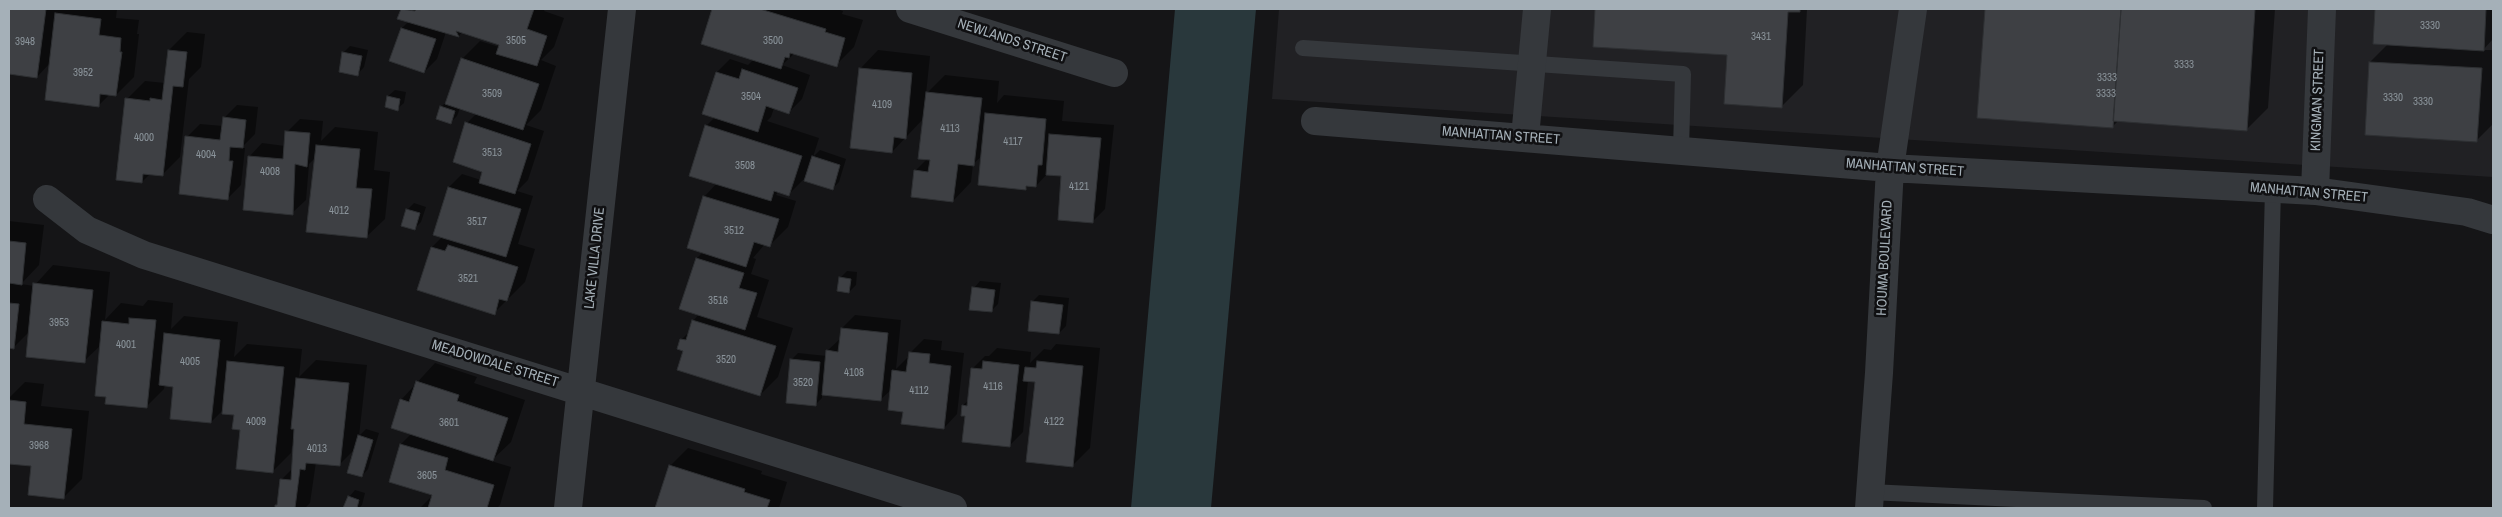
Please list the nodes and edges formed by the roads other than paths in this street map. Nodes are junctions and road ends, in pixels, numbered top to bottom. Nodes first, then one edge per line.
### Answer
1 (622, 9) edge
2 (910, 9) edge
3 (1537, 9) edge
4 (1914, 9) edge
5 (2322, 9) edge
6 (1303, 48) dead end
7 (1532, 65) junction
8 (1114, 73) dead end
9 (1315, 121) dead end
10 (1524, 137) junction
11 (1681, 150) junction
12 (1890, 168) junction
13 (2273, 189) junction
14 (2315, 191) junction
15 (47, 199) dead end
16 (2493, 220) edge
17 (580, 391) junction
18 (1869, 500) edge
19 (568, 508) edge
20 (953, 508) edge
21 (2204, 508) edge
22 (2264, 508) edge

1 - 17 street, LAKE VILLA DRIVE
2 - 8 street, NEWLANDS STREET
3 - 7 street
4 - 12 street, HOUMA BOULEVARD
5 - 14 street, KINGMAN STREET
6 - 7 lane
7 - 10 street
7 - 11 lane
9 - 10 street, MANHATTAN STREET
10 - 11 street, MANHATTAN STREET
11 - 12 street, MANHATTAN STREET
12 - 13 street, MANHATTAN STREET
12 - 18 street, HOUMA BOULEVARD
13 - 14 street, MANHATTAN STREET
13 - 22 lane
14 - 16 street, MANHATTAN STREET
15 - 17 street, MEADOWDALE STREET
17 - 19 street, LAKE VILLA DRIVE
17 - 20 street, MEADOWDALE STREET
18 - 21 lane

